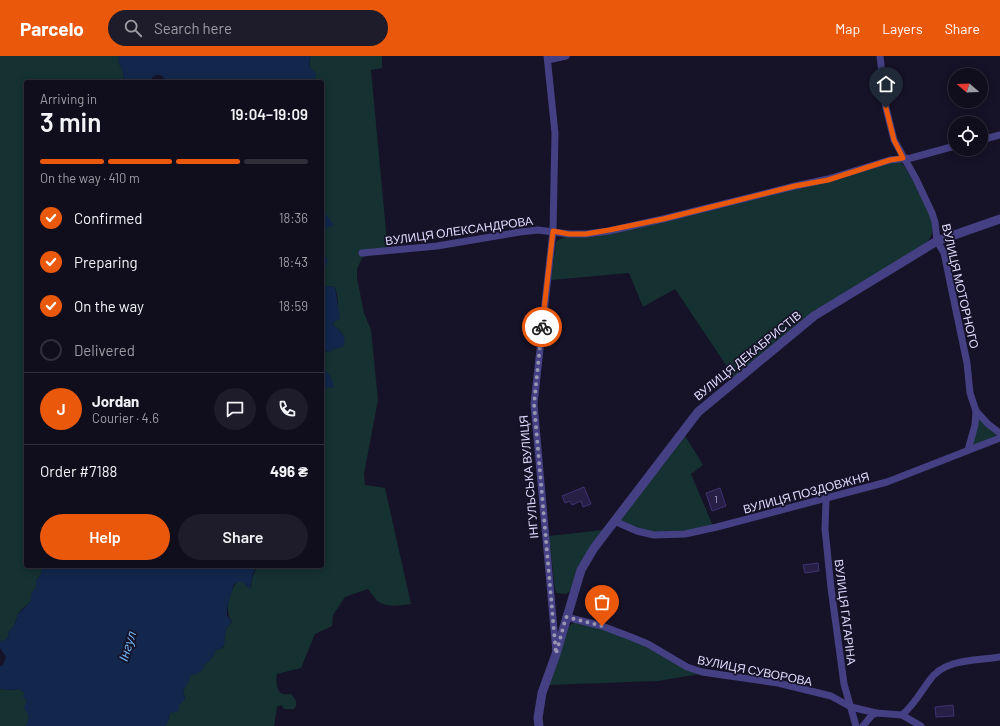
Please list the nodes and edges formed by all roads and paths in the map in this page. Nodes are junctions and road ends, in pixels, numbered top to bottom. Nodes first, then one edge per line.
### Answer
1 (566, 56) edge
2 (880, 56) edge
3 (547, 58) edge
4 (1000, 135) edge
5 (988, 138) edge
6 (948, 148) edge
7 (903, 158) junction
8 (1000, 219) edge
9 (553, 231) junction
10 (937, 241) junction
11 (362, 253) dead end
12 (976, 411) junction
13 (1000, 433) edge
14 (1000, 438) edge
15 (968, 450) junction
16 (826, 499) junction
17 (614, 520) junction
18 (566, 617) junction
19 (556, 654) junction
20 (1000, 657) edge
21 (851, 707) junction
22 (876, 713) junction
23 (902, 715) junction
24 (539, 726) edge
25 (856, 726) edge
26 (863, 726) edge
27 (921, 726) edge

1 - 3 street
2 - 7 street, ВУЛИЦЯ МОТОРНОГО
3 - 9 street, ІНГУЛЬСЬКА ВУЛИЦЯ
4 - 5 street
6 - 7 street, ВУЛИЦЯ ОЛЕКСАНДРОВА
7 - 9 street, ВУЛИЦЯ ОЛЕКСАНДРОВА
7 - 10 street, ВУЛИЦЯ МОТОРНОГО
8 - 10 street, ВУЛИЦЯ ДЕКАБРИСТІВ
9 - 11 street, ВУЛИЦЯ ОЛЕКСАНДРОВА
9 - 19 street, ІНГУЛЬСЬКА ВУЛИЦЯ
10 - 12 street, ВУЛИЦЯ МОТОРНОГО
10 - 17 street, ВУЛИЦЯ ДЕКАБРИСТІВ
12 - 13 street, ВУЛИЦЯ МОТОРНОГО
12 - 15 street, ВУЛИЦЯ МОТОРНОГО
14 - 15 street, ВУЛИЦЯ ПОЗДОВЖНЯ
15 - 16 street, ВУЛИЦЯ ПОЗДОВЖНЯ
16 - 17 street, ВУЛИЦЯ ПОЗДОВЖНЯ
16 - 21 street, ВУЛИЦЯ ГАГАРІНА
17 - 18 street, ВУЛИЦЯ ДЕКАБРИСТІВ
18 - 19 street, ВУЛИЦЯ ДЕКАБРИСТІВ
18 - 21 street, ВУЛИЦЯ СУВОРОВА
19 - 24 street, ІНГУЛЬСЬКА ВУЛИЦЯ
20 - 23 street
21 - 22 street, ВУЛИЦЯ СУВОРОВА
21 - 25 street, ВУЛИЦЯ ГАГАРІНА
22 - 23 street, ВУЛИЦЯ СУВОРОВА
22 - 26 street
23 - 27 street, ВУЛИЦЯ СУВОРОВА

